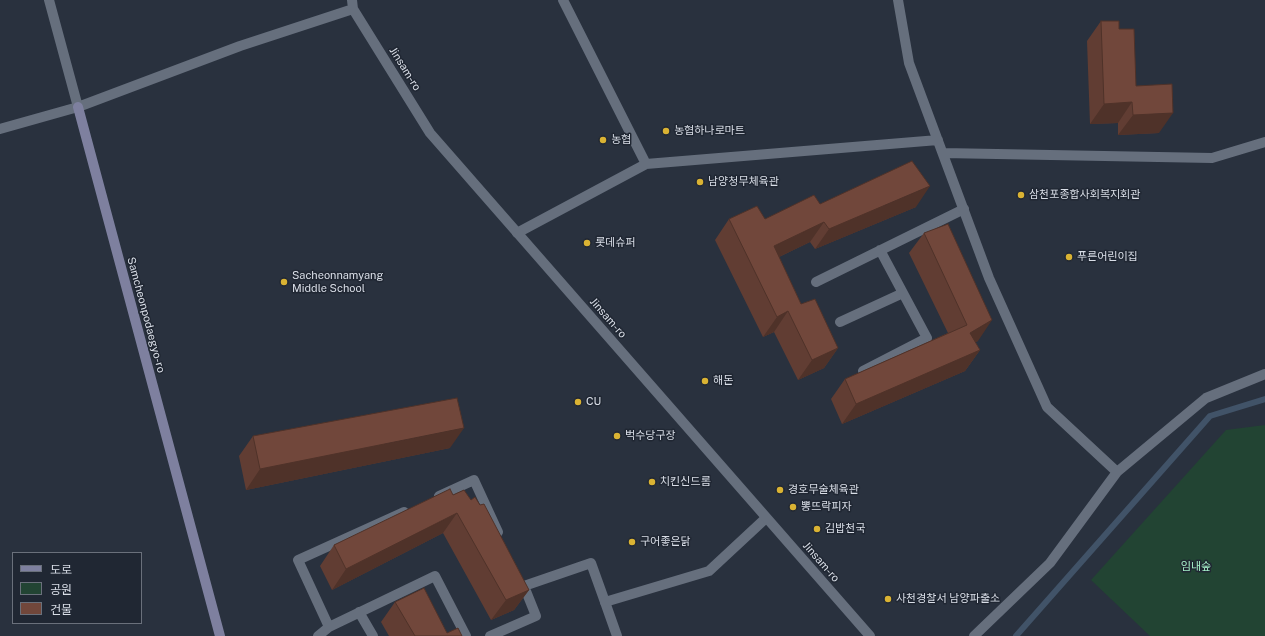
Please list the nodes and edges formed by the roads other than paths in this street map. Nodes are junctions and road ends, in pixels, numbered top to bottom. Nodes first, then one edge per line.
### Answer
1 (50, 0) edge
2 (563, 0) edge
3 (898, 0) edge
4 (353, 5) edge
5 (78, 108) junction
6 (0, 129) edge
7 (938, 140) junction
8 (1265, 142) edge
9 (943, 153) junction
10 (646, 164) junction
11 (964, 209) junction
12 (517, 233) junction
13 (880, 250) junction
14 (816, 282) dead end
15 (903, 293) junction
16 (840, 322) dead end
17 (863, 371) edge
18 (1265, 374) edge
19 (1117, 472) junction
20 (431, 499) edge
21 (410, 509) edge
22 (766, 518) junction
23 (504, 544) edge
24 (606, 602) junction
25 (359, 612) junction
26 (329, 627) junction
27 (220, 636) edge
28 (318, 636) edge
29 (373, 636) edge
30 (466, 636) edge
31 (490, 636) edge
32 (617, 636) edge
33 (870, 636) edge
34 (974, 636) edge

1 - 5 street, Samcheonpodaegyo-ro
2 - 10 street
3 - 7 street
4 - 5 street
4 - 12 street, Jinsam-ro
5 - 6 street
5 - 27 main road, Samcheonpodaegyo-ro
7 - 9 street
7 - 10 street
8 - 9 street
9 - 11 street
10 - 12 street
11 - 13 street
11 - 19 street
12 - 22 street, Jinsam-ro
13 - 14 street
13 - 15 street
15 - 16 street
15 - 17 street
18 - 19 street
19 - 34 street
20 - 23 street
21 - 26 street
22 - 24 street
22 - 33 street, Jinsam-ro
24 - 31 street
24 - 32 street
25 - 26 street
25 - 29 street
25 - 30 street
26 - 28 street

